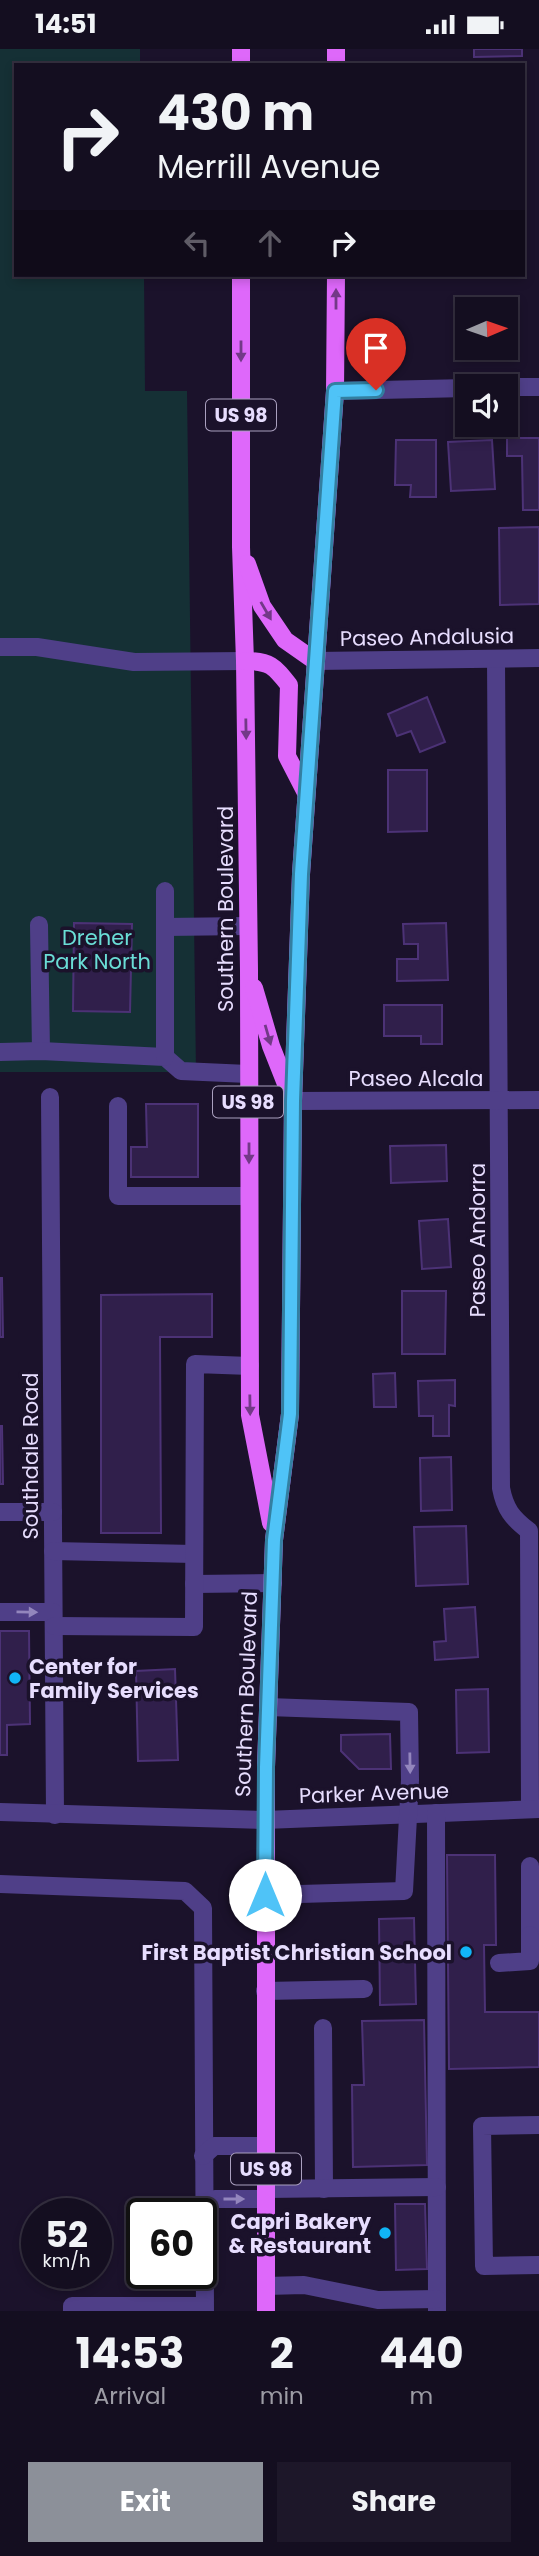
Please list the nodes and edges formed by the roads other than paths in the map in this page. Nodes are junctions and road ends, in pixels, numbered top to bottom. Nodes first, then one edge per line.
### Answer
1 (241, 277) edge
2 (336, 277) edge
3 (518, 387) edge
4 (539, 387) edge
5 (455, 388) edge
6 (335, 391) junction
7 (241, 547) junction
8 (0, 647) edge
9 (496, 659) junction
10 (539, 659) edge
11 (315, 660) junction
12 (245, 661) junction
13 (306, 792) junction
14 (165, 891) dead end
15 (39, 925) dead end
16 (248, 926) junction
17 (165, 927) junction
18 (248, 970) junction
19 (41, 1051) junction
20 (0, 1052) edge
21 (165, 1057) junction
22 (248, 1074) junction
23 (50, 1097) dead end
24 (499, 1100) junction
25 (539, 1100) edge
26 (293, 1101) junction
27 (118, 1106) dead end
28 (249, 1196) junction
29 (250, 1366) junction
30 (0, 1512) edge
31 (53, 1513) junction
32 (534, 1532) edge
33 (274, 1540) junction
34 (53, 1551) junction
35 (194, 1554) junction
36 (273, 1583) junction
37 (194, 1584) junction
38 (0, 1612) edge
39 (54, 1619) junction
40 (268, 1707) junction
41 (535, 1809) edge
42 (0, 1812) edge
43 (436, 1813) junction
44 (55, 1815) junction
45 (409, 1815) junction
46 (265, 1820) junction
47 (530, 1866) dead end
48 (0, 1884) edge
49 (265, 1895) junction
50 (534, 1935) edge
51 (499, 1962) dead end
52 (363, 1989) dead end
53 (265, 1991) junction
54 (323, 2028) dead end
55 (539, 2126) edge
56 (266, 2146) junction
57 (203, 2156) junction
58 (437, 2187) junction
59 (324, 2189) junction
60 (266, 2194) junction
61 (204, 2198) edge
62 (217, 2199) edge
63 (539, 2265) edge
64 (266, 2285) junction
65 (205, 2289) edge
66 (437, 2305) edge
67 (205, 2309) edge
68 (72, 2311) edge
69 (266, 2311) edge

1 -> 7 main road, Southern Boulevard / US 98
6 -> 2 main road, Southern Boulevard / US 98
3 - 4 street
5 - 6 street
6 - 11 main road, Southern Boulevard / US 98
7 -> 11 main road
7 - 12 main road, Southern Boulevard / US 98
8 - 12 street
9 - 10 street, Paseo Andalusia
9 - 11 street, Paseo Andalusia
9 - 24 street, Paseo Andorra
11 - 13 main road, Southern Boulevard / US 98
12 - 13 main road
12 -> 16 main road, Southern Boulevard / US 98
13 - 26 main road, Southern Boulevard / US 98
14 - 17 street
15 - 19 street
16 - 17 street
16 - 18 main road, Southern Boulevard / US 98
17 - 21 street
18 - 22 main road, Southern Boulevard / US 98
18 -> 26 main road
19 - 20 street
19 - 21 street
21 - 22 street
22 -> 28 main road, Southern Boulevard / US 98
23 - 31 street, Southdale Road
24 - 25 street, Paseo Alcala
24 - 26 street, Paseo Alcala
24 - 32 street, Paseo Andorra
26 - 33 main road, Southern Boulevard / US 98
27 - 28 street
28 - 29 main road, Southern Boulevard / US 98
29 -> 33 main road, Southern Boulevard / US 98
29 - 35 street
30 - 31 street
31 - 34 street, Southdale Road
32 - 41 street, Paseo Andorra
33 - 36 main road, Southern Boulevard / US 98
34 - 35 street
34 - 39 street, Southdale Road
35 - 37 street
36 - 37 street
36 - 40 main road, Southern Boulevard / US 98
37 - 39 street
38 -> 39 street
39 - 44 street, Southdale Road
40 -> 45 street
40 - 46 main road, Southern Boulevard / US 98
41 - 43 street, Parker Avenue
42 - 44 street, Parker Avenue
43 - 45 street, Parker Avenue
43 - 58 street
44 - 46 street, Parker Avenue
45 - 46 street, Parker Avenue
45 - 49 street
46 - 49 main road, Southern Boulevard / US 98
47 - 50 street
48 - 57 street
49 - 53 main road, Southern Boulevard / US 98
50 - 51 street
52 - 53 street
53 - 56 main road, Southern Boulevard / US 98
54 - 59 street
55 - 63 street
56 - 57 street
56 - 60 main road, Southern Boulevard / US 98
57 - 61 street
58 - 59 street
58 - 66 street
59 - 60 street
62 -> 60 street
60 - 64 main road, Southern Boulevard / US 98
64 - 66 street
64 - 69 main road, Southern Boulevard / US 98
65 - 67 street
67 - 68 street

